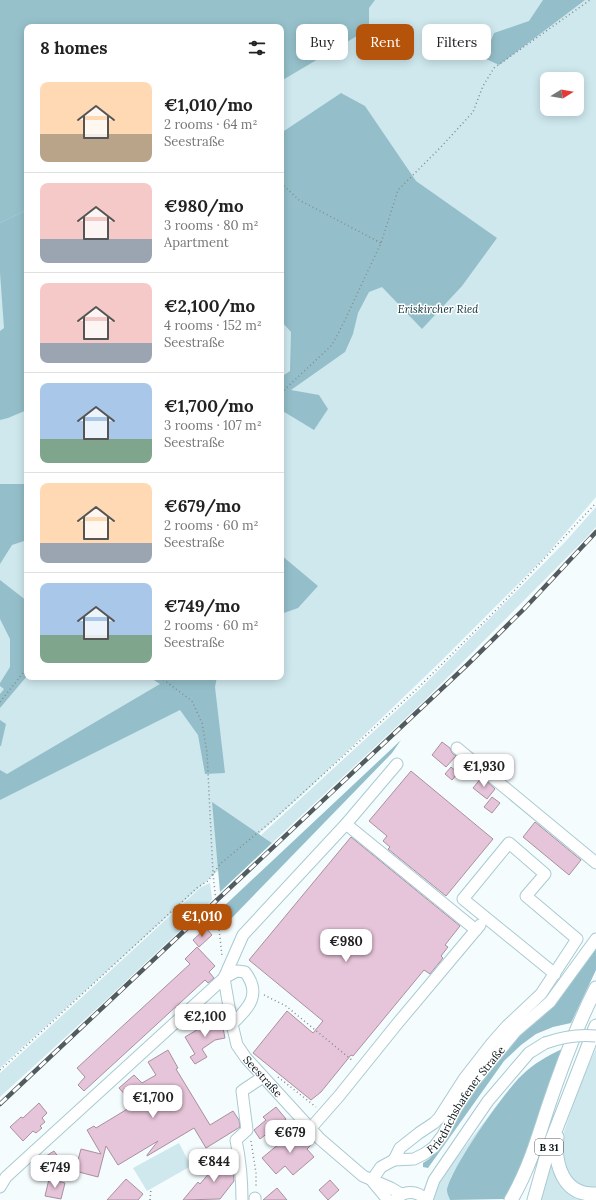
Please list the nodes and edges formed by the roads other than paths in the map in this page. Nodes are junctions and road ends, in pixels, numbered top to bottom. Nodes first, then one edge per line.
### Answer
1 (457, 748) dead end
2 (397, 764) dead end
3 (346, 824) junction
4 (596, 863) edge
5 (486, 917) junction
6 (476, 930) junction
7 (596, 938) edge
8 (555, 974) junction
9 (224, 978) junction
10 (596, 988) edge
11 (232, 1024) junction
12 (596, 1026) edge
13 (596, 1036) edge
14 (264, 1078) junction
15 (569, 1096) junction
16 (310, 1129) junction
17 (535, 1150) junction
18 (394, 1160) junction
19 (3, 1178) edge
20 (372, 1180) junction
21 (0, 1187) edge
22 (596, 1194) edge
23 (398, 1197) edge
24 (424, 1198) edge
25 (242, 1200) edge
26 (388, 1200) edge
27 (511, 1200) edge
28 (525, 1200) edge
29 (534, 1200) edge

1 - 4 street
2 - 3 street
3 - 6 street
3 - 9 street
5 - 6 street
5 - 8 street
5 - 8 street
6 - 16 street
7 - 18 street, Friedrichshafener Straße
8 - 18 street
9 - 11 street, Seestraße
9 - 11 street
9 - 19 street
10 - 17 main road, B 31
11 - 14 street, Seestraße
12 - 15 main road, B 31
13 - 24 street, bridge
14 - 16 street, Seestraße
14 - 25 street
15 - 22 main road
15 - 29 main road, B 31
16 - 20 street, Seestraße
17 - 27 main road
17 - 28 main road, B 31
18 - 20 street
19 - 21 street
20 - 23 street, Seestraße
20 - 26 street, Seestraße
23 - 24 street

